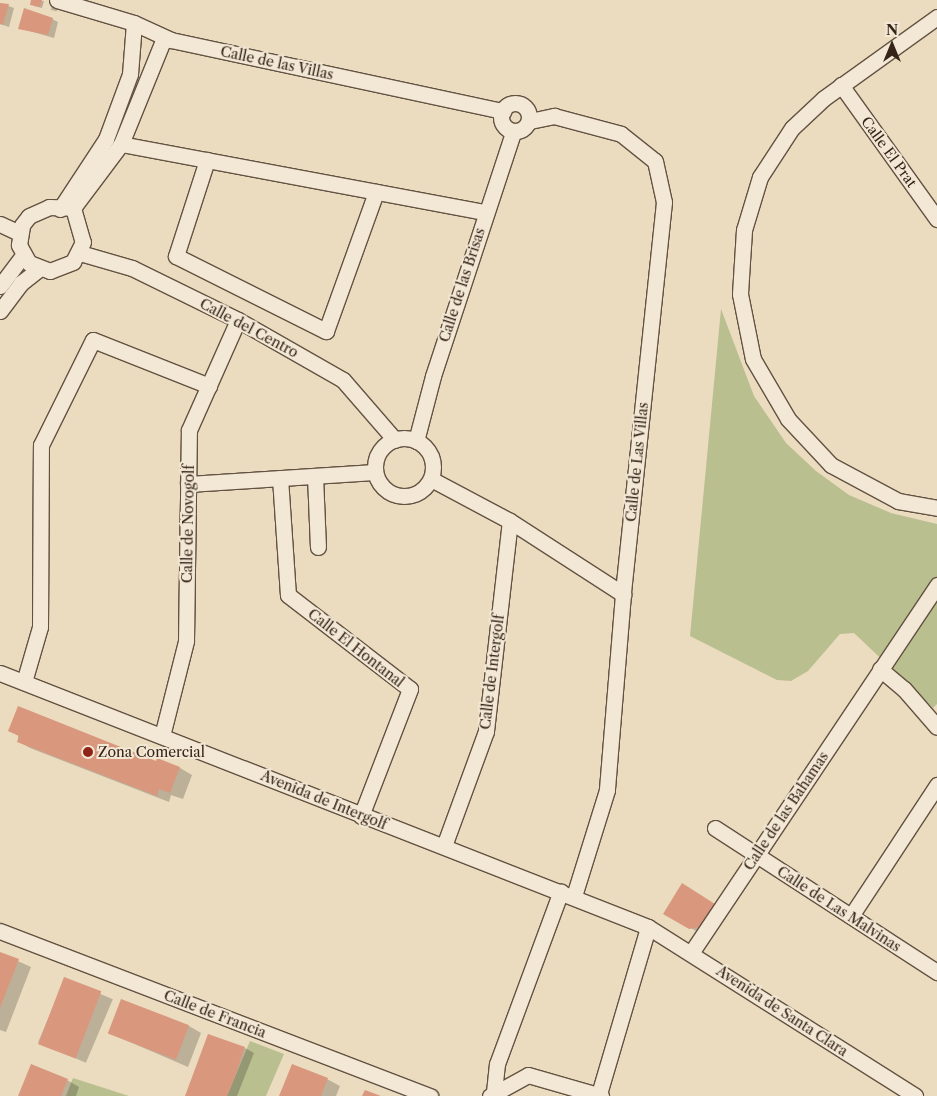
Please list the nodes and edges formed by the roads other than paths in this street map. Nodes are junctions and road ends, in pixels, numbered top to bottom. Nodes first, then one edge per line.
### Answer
1 (57, 0) edge
2 (937, 17) edge
3 (134, 23) junction
4 (164, 38) junction
5 (841, 85) junction
6 (502, 111) junction
7 (530, 121) junction
8 (513, 132) junction
9 (121, 144) junction
10 (207, 160) junction
11 (376, 192) junction
12 (67, 209) junction
13 (485, 212) junction
14 (937, 219) edge
15 (0, 224) edge
16 (19, 234) junction
17 (80, 253) junction
18 (23, 255) junction
19 (39, 269) junction
20 (0, 286) edge
21 (0, 311) edge
22 (238, 320) junction
23 (209, 386) junction
24 (395, 440) junction
25 (416, 441) junction
26 (375, 472) junction
27 (315, 476) junction
28 (280, 478) junction
29 (431, 479) junction
30 (188, 484) junction
31 (937, 508) edge
32 (510, 521) junction
33 (318, 547) dead end
34 (937, 585) edge
35 (623, 594) junction
36 (880, 669) junction
37 (0, 673) edge
38 (24, 682) junction
39 (937, 727) edge
40 (162, 736) junction
41 (937, 785) edge
42 (361, 816) junction
43 (715, 828) dead end
44 (444, 846) junction
45 (757, 855) junction
46 (567, 893) junction
47 (851, 916) junction
48 (648, 927) junction
49 (0, 931) edge
50 (691, 953) junction
51 (937, 972) edge
52 (492, 1094) edge
53 (600, 1095) edge
54 (430, 1096) edge
55 (915, 1096) edge

1 - 3 street, Calle de las Villas
2 - 5 street
3 - 4 street, Calle de las Villas
3 - 12 street
4 - 6 street, Calle de las Villas
4 - 9 street
5 - 14 street, Calle El Prat
5 - 31 street
6 - 7 street
6 - 8 street
7 - 8 street
7 - 35 street, Calle de Las Villas
8 - 13 street, Calle de las Brisas
9 - 10 street
9 - 12 street
10 - 11 street
10 - 11 street
11 - 13 street
12 - 16 street
12 - 17 street
13 - 25 street, Calle de las Brisas
15 - 16 street
16 - 18 street
17 - 19 street
17 - 22 street, Calle del Centro
18 - 19 street
18 - 20 street
19 - 21 street
22 - 23 street, Calle de Novogolf
22 - 24 street, Calle del Centro
23 - 30 street, Calle de Novogolf
23 - 38 street
24 - 25 street
24 - 26 street
25 - 29 street
26 - 27 street
26 - 29 street
27 - 28 street
27 - 33 street
28 - 30 street
28 - 42 street, Calle El Hontanal
29 - 32 street
30 - 40 street, Calle de Novogolf
32 - 35 street
32 - 44 street, Calle de Intergolf
34 - 36 street, Calle de las Bahamas
35 - 46 street, Calle de Las Villas
36 - 39 street
36 - 45 street, Calle de las Bahamas
37 - 38 street, Avenida de Intergolf
38 - 40 street, Avenida de Intergolf
40 - 42 street, Avenida de Intergolf
41 - 47 street
42 - 44 street, Avenida de Intergolf
43 - 45 street, Calle de Las Malvinas
44 - 46 street, Avenida de Intergolf
45 - 47 street, Calle de Las Malvinas
45 - 50 street, Calle de las Bahamas
46 - 48 street, Avenida de Intergolf
46 - 52 street, Calle de Las Villas
47 - 51 street, Calle de Las Malvinas
48 - 50 street, Avenida de Santa Clara
48 - 53 street
49 - 54 street, Calle de Francia
50 - 55 street, Avenida de Santa Clara
52 - 53 street

